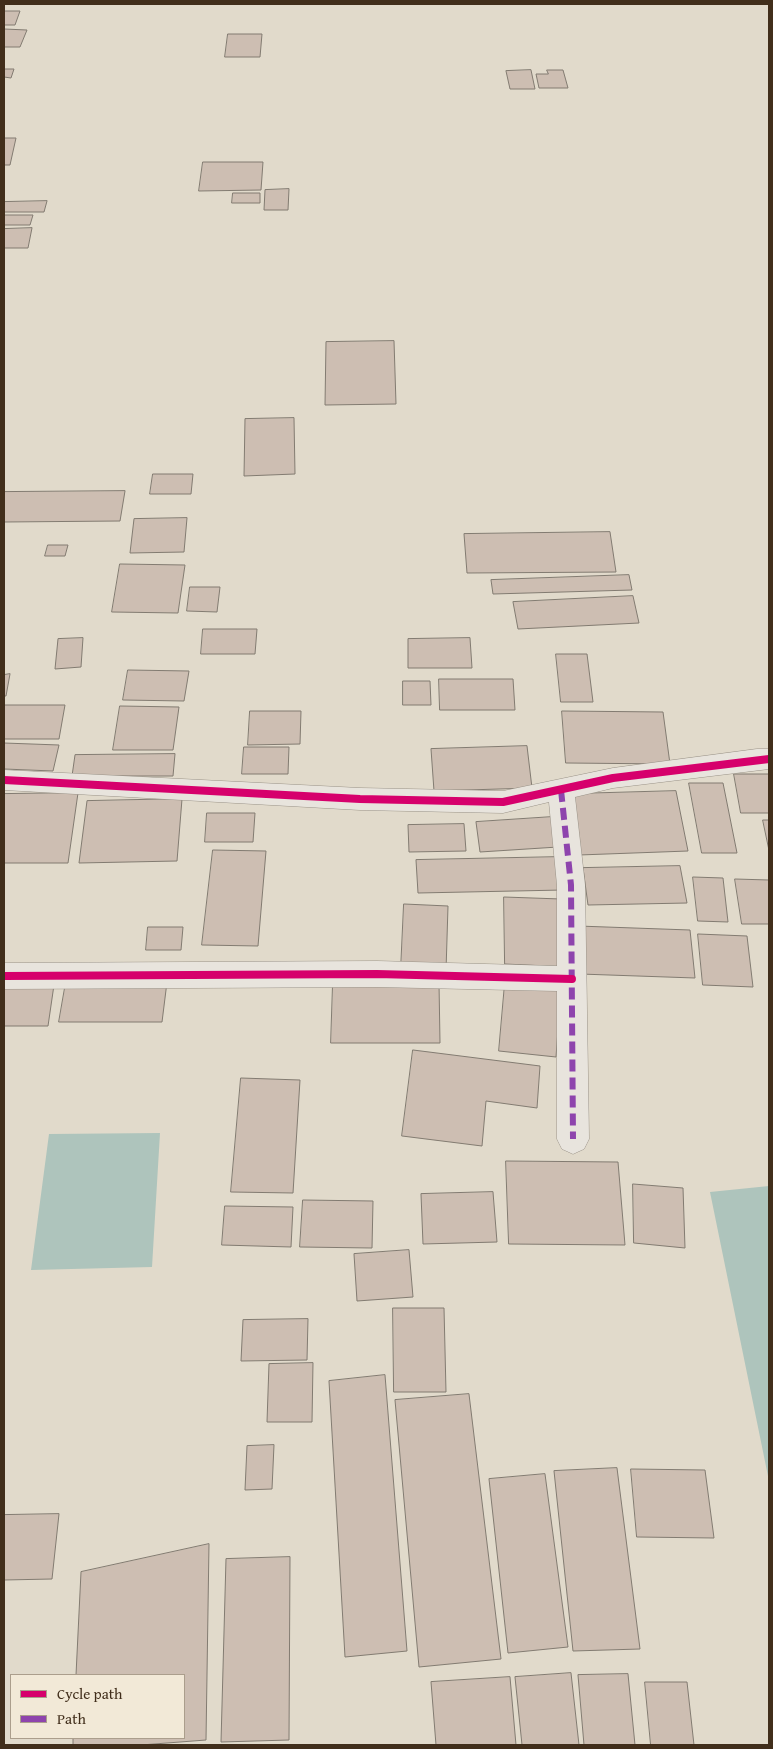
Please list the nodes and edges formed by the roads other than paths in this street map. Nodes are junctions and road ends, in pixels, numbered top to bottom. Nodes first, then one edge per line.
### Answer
1 (769, 759) edge
2 (4, 780) edge
3 (561, 790) junction
4 (4, 976) edge
5 (572, 979) junction
6 (573, 1139) dead end

1 - 3 street
2 - 3 street
3 - 5 street
4 - 5 street
5 - 6 street

